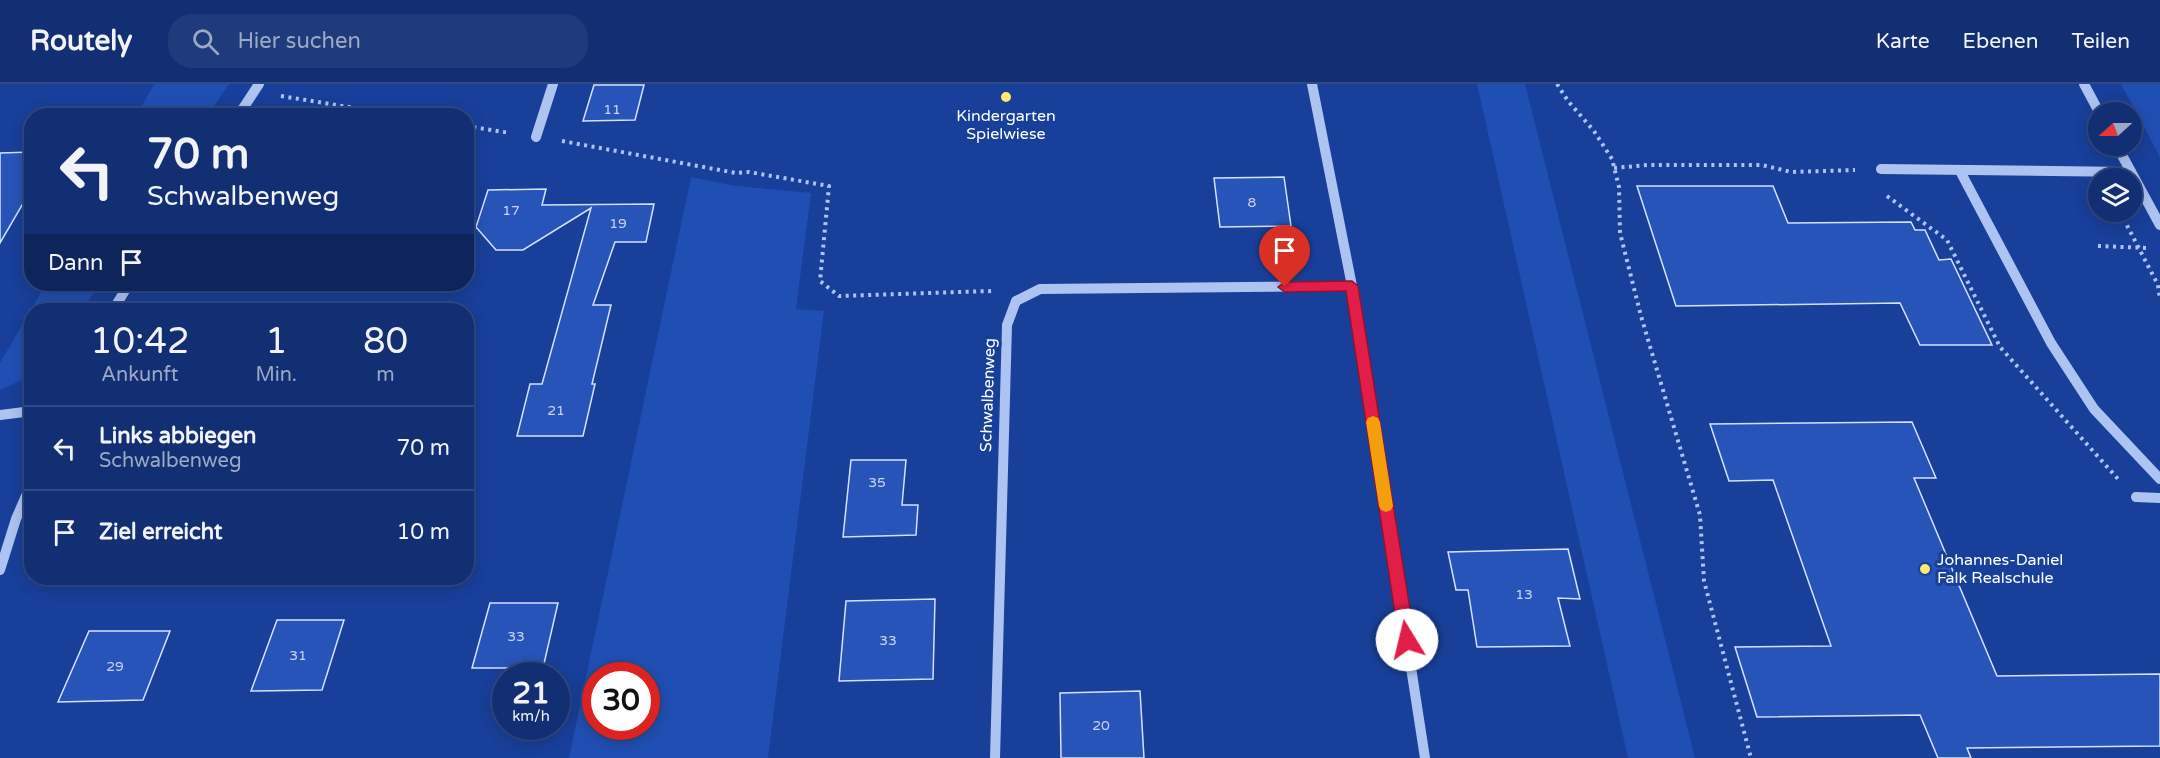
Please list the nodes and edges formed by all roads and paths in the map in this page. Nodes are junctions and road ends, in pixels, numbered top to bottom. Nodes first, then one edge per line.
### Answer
1 (553, 84) edge
2 (1312, 84) edge
3 (1557, 84) edge
4 (2084, 84) edge
5 (256, 88) edge
6 (2094, 102) edge
7 (243, 108) edge
8 (362, 108) edge
9 (474, 127) edge
10 (536, 137) junction
11 (1614, 168) junction
12 (1881, 169) joint
13 (1960, 171) junction
14 (2088, 172) edge
15 (2142, 192) edge
16 (1885, 195) dead end
17 (2125, 222) edge
18 (2160, 225) edge
19 (2098, 246) dead end
20 (2139, 248) junction
21 (2149, 248) dead end
22 (1352, 286) junction
23 (2160, 300) edge
24 (1016, 301) junction
25 (24, 412) edge
26 (0, 415) edge
27 (2160, 479) edge
28 (2136, 497) joint
29 (2160, 498) edge
30 (24, 500) edge
31 (0, 570) edge
32 (995, 758) edge
33 (1425, 758) edge
34 (1751, 758) edge

1 - 10 street
2 - 22 street
3 - 11 path
4 - 6 street
5 - 7 street
5 - 8 path
9 - 10 path
10 - 24 path
11 - 12 path
11 - 34 path
12 - 13 street
13 - 14 street
13 - 27 street
15 - 18 street
16 - 28 path
17 - 20 path
19 - 20 path
20 - 21 path
20 - 23 path
22 - 24 street
22 - 33 street
24 - 32 street, Schwalbenweg
25 - 26 street
28 - 29 street
30 - 31 street

